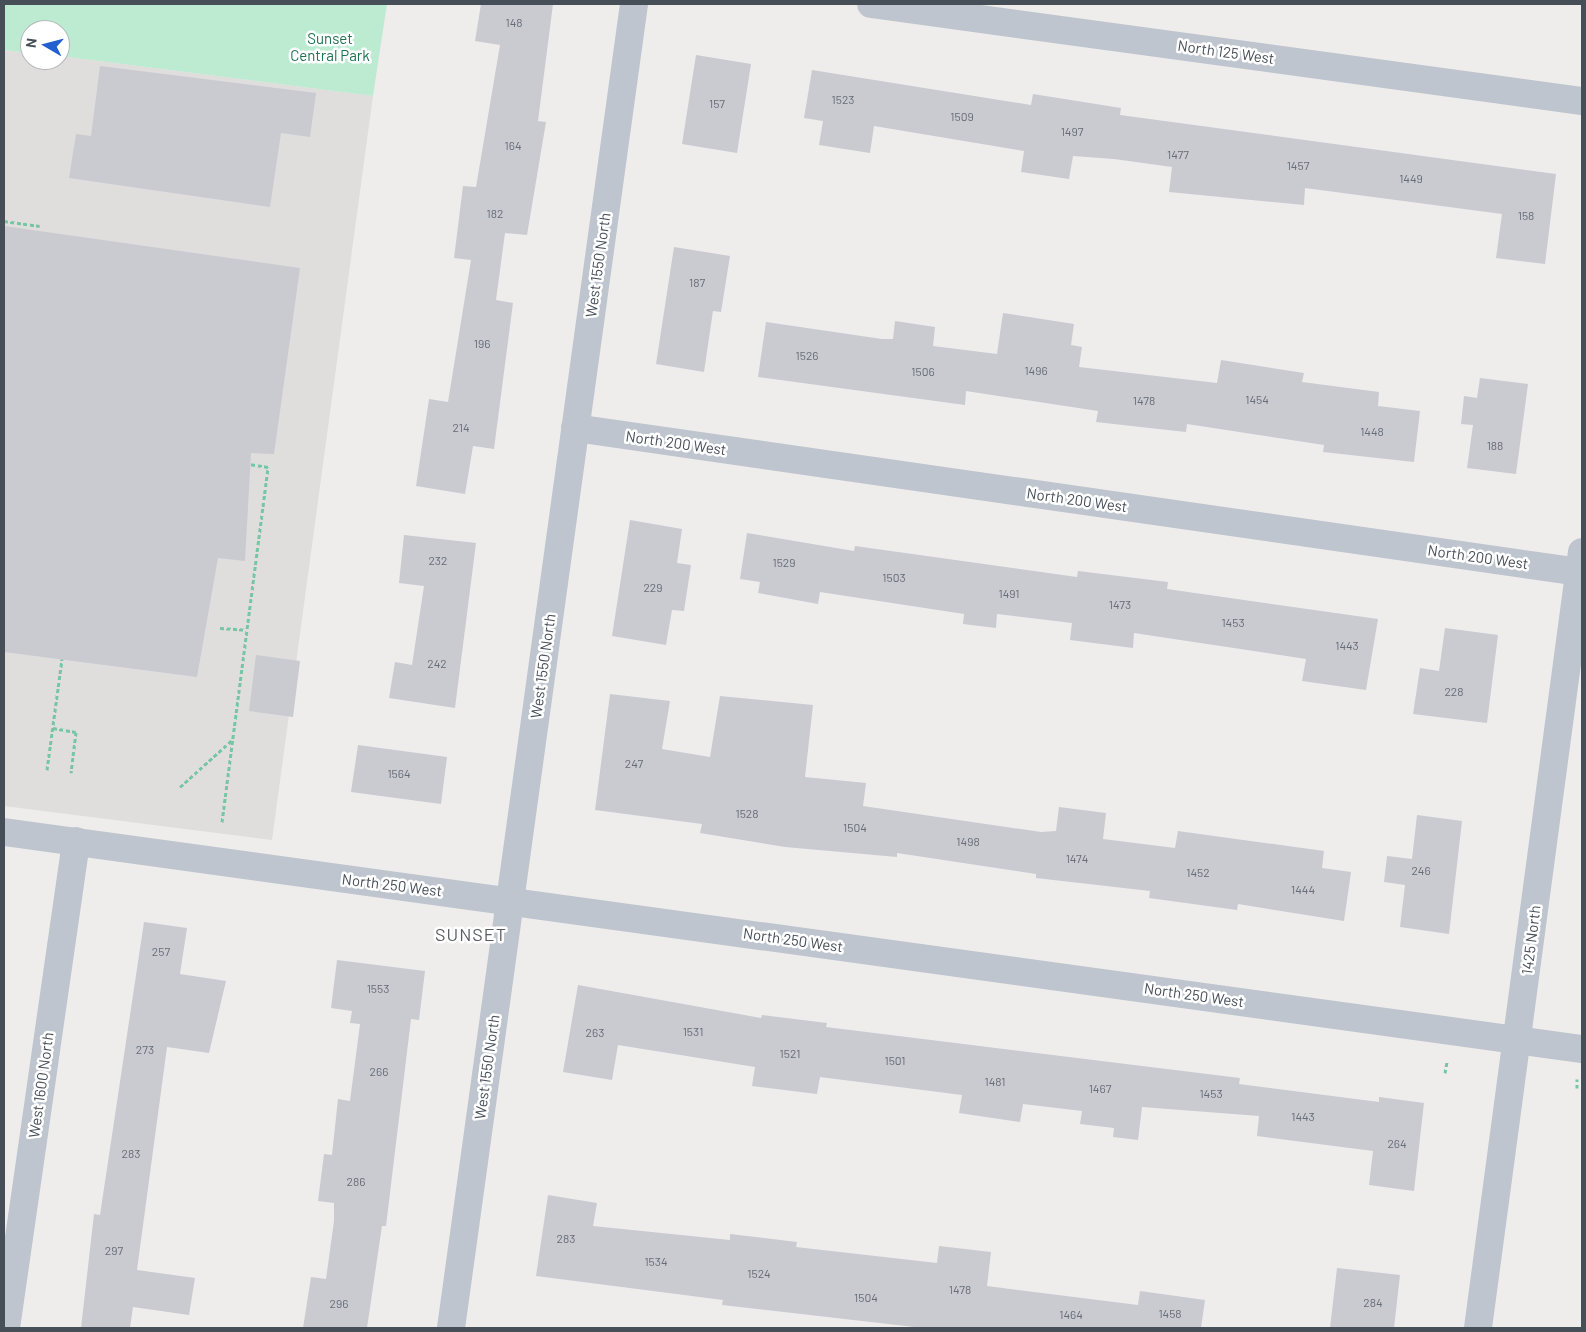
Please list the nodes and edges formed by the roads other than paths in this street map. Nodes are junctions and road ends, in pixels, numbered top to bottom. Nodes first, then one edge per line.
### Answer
1 (634, 4) edge
2 (871, 4) edge
3 (1582, 101) edge
4 (574, 428) junction
5 (1581, 562) edge
6 (4, 832) edge
7 (76, 841) junction
8 (511, 902) junction
9 (1518, 1040) junction
10 (1582, 1049) edge
11 (7, 1299) edge
12 (6, 1328) edge
13 (451, 1328) edge
14 (1478, 1328) edge

1 - 4 street, West 1550 North
2 - 3 street, North 125 West
4 - 5 street, North 200 West
4 - 8 street, West 1550 North
5 - 9 street, 1425 North
6 - 7 street, North 250 West
7 - 8 street, North 250 West
7 - 11 street, West 1600 North
8 - 9 street, North 250 West
8 - 13 street, West 1550 North
9 - 10 street, North 250 West
9 - 14 street, 1425 North
11 - 12 street, West 1600 North

